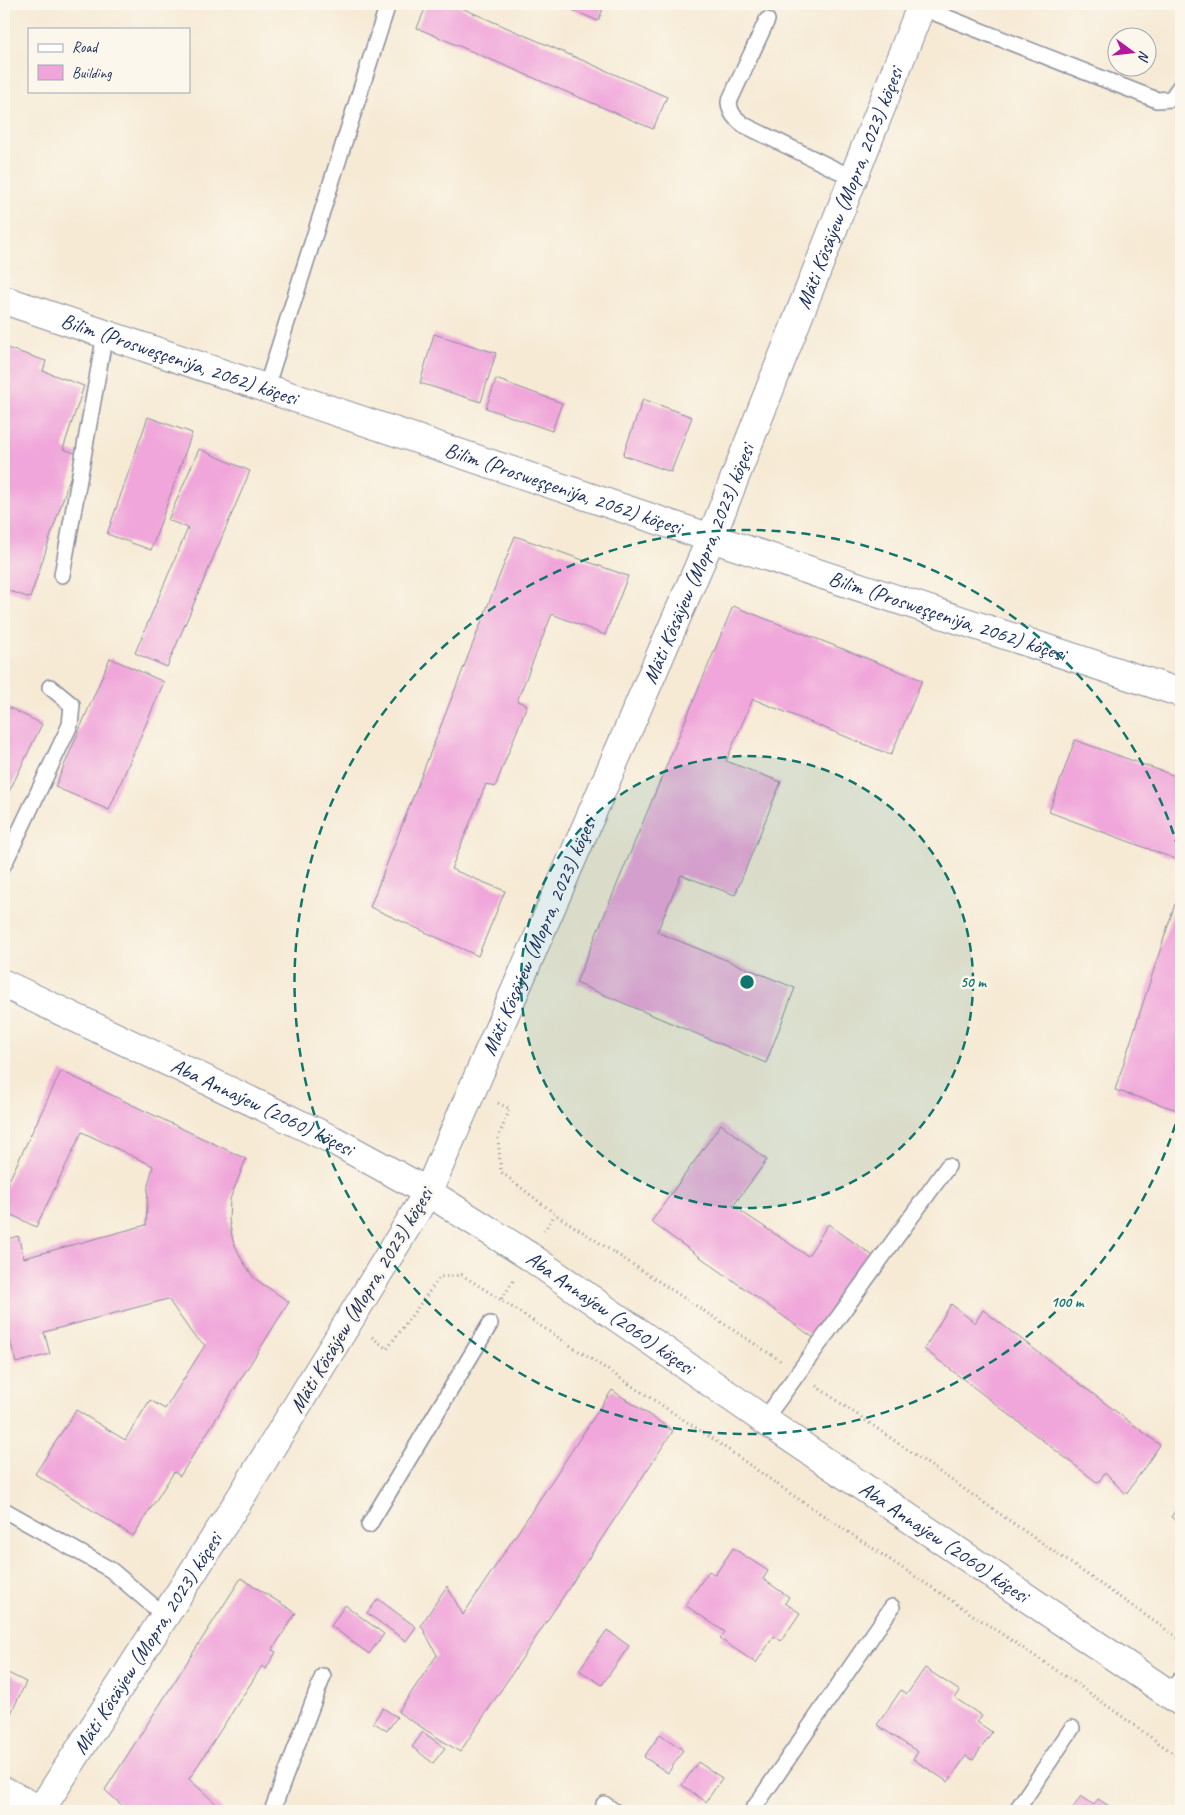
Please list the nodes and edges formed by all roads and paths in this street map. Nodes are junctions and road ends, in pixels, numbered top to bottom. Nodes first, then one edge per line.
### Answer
1 (388, 4) edge
2 (921, 6) edge
3 (767, 20) dead end
4 (1181, 85) edge
5 (853, 178) junction
6 (4, 300) edge
7 (104, 334) junction
8 (266, 388) junction
9 (711, 538) junction
10 (62, 574) dead end
11 (50, 686) dead end
12 (1181, 693) edge
13 (4, 864) edge
14 (4, 984) edge
15 (948, 1166) dead end
16 (428, 1192) junction
17 (554, 1214) dead end
18 (529, 1256) junction
19 (500, 1300) junction
20 (349, 1320) junction
21 (490, 1324) dead end
22 (764, 1420) junction
23 (4, 1510) edge
24 (369, 1525) dead end
25 (892, 1607) dead end
26 (165, 1616) junction
27 (323, 1676) dead end
28 (1177, 1691) edge
29 (1072, 1728) dead end
30 (1181, 1759) edge
31 (4, 1791) edge
32 (41, 1811) edge
33 (272, 1811) edge
34 (752, 1811) edge
35 (1016, 1811) edge

1 - 8 lane
2 - 4 lane
2 - 5 street, Mäti Kösäýew (Mopra, 2023) köçesi
3 - 5 lane
5 - 9 street, Mäti Kösäýew (Mopra, 2023) köçesi
6 - 7 street, Bilim (Prosweşçeniýa, 2062) köçesi
7 - 8 street, Bilim (Prosweşçeniýa, 2062) köçesi
7 - 10 lane
8 - 9 street, Bilim (Prosweşçeniýa, 2062) köçesi
9 - 12 street, Bilim (Prosweşçeniýa, 2062) köçesi
9 - 16 street, Mäti Kösäýew (Mopra, 2023) köçesi
11 - 13 lane
14 - 16 street, Aba Annaýew (2060) köçesi
15 - 22 lane
16 - 18 street, Aba Annaýew (2060) köçesi
16 - 20 street, Mäti Kösäýew (Mopra, 2023) köçesi
17 - 18 path
18 - 19 path
18 - 22 street, Aba Annaýew (2060) köçesi
19 - 20 path
19 - 30 path
20 - 26 street, Mäti Kösäýew (Mopra, 2023) köçesi
21 - 24 lane
22 - 28 street, Aba Annaýew (2060) köçesi
23 - 26 lane
25 - 34 lane
26 - 32 street, Mäti Kösäýew (Mopra, 2023) köçesi
27 - 33 lane
29 - 35 lane
31 - 32 street

